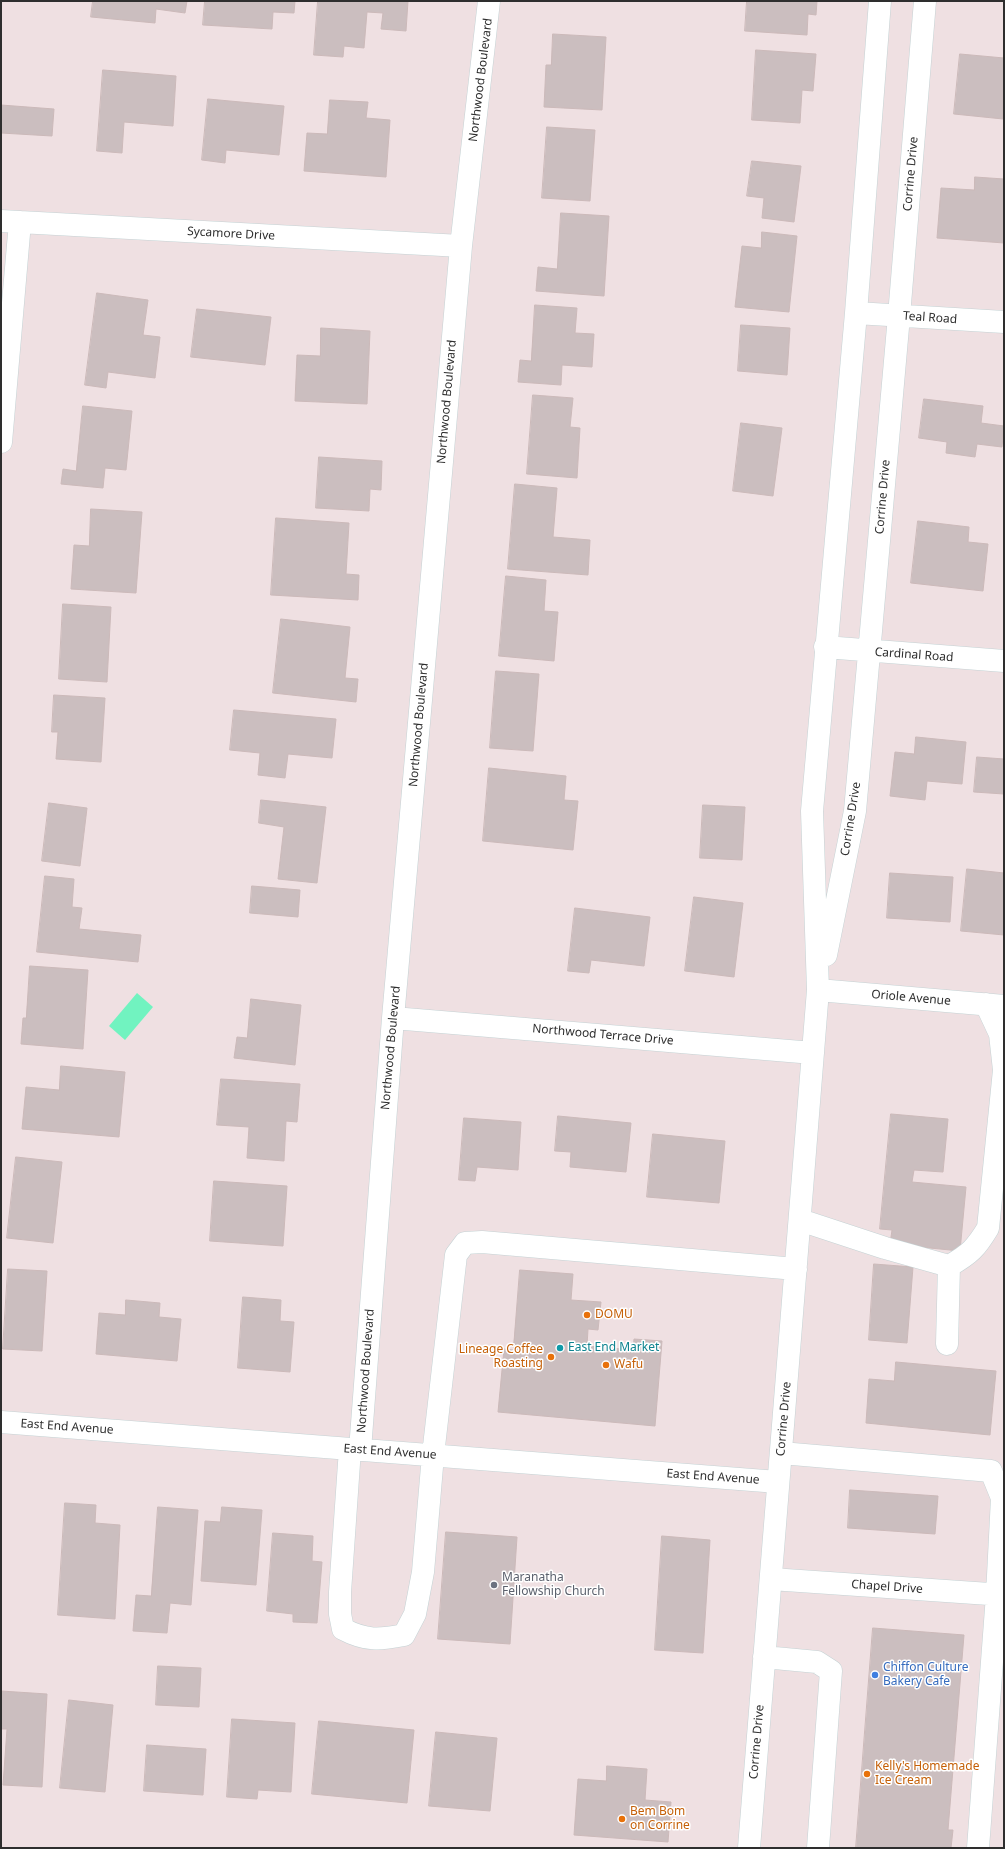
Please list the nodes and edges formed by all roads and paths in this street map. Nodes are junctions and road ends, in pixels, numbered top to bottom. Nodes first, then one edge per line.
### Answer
1 (489, 1) edge
2 (880, 1) edge
3 (925, 1) edge
4 (11, 221) edge
5 (461, 246) junction
6 (856, 313) junction
7 (899, 316) junction
8 (1004, 322) edge
9 (1, 442) edge
10 (825, 647) junction
11 (870, 652) junction
12 (1004, 661) edge
13 (818, 990) junction
14 (995, 1005) edge
15 (393, 1018) junction
16 (813, 1053) junction
17 (1004, 1070) edge
18 (800, 1220) junction
19 (949, 1266) junction
20 (796, 1269) junction
21 (947, 1344) dead end
22 (1, 1422) edge
23 (355, 1449) junction
24 (781, 1453) junction
25 (433, 1455) junction
26 (778, 1482) junction
27 (771, 1580) junction
28 (1001, 1595) edge
29 (764, 1656) junction
30 (749, 1848) edge
31 (818, 1848) edge
32 (978, 1848) edge

1 - 5 street, Northwood Boulevard
2 - 6 street, Corrine Drive
3 - 7 street, Corrine Drive
4 - 5 street, Sycamore Drive
4 - 9 street
5 - 15 street, Northwood Boulevard
6 - 7 street, Teal Road
6 - 10 street, Corrine Drive
7 - 8 street, Teal Road
7 - 11 street, Corrine Drive
10 - 11 street, Cardinal Road
10 - 13 street, Corrine Drive
11 - 12 street, Cardinal Road
11 - 13 street, Corrine Drive
13 - 14 street, Oriole Avenue
13 - 16 street, Corrine Drive
14 - 17 street
15 - 16 street, Northwood Terrace Drive
15 - 23 street, Northwood Boulevard
16 - 18 street, Corrine Drive
17 - 19 street
18 - 19 street
18 - 20 street, Corrine Drive
19 - 21 street
20 - 24 street, Corrine Drive
20 - 25 street
22 - 23 street, East End Avenue
23 - 25 street, East End Avenue
23 - 25 street, Northwood Boulevard
24 - 26 street, Corrine Drive
24 - 28 street
25 - 26 street, East End Avenue
26 - 27 street, Corrine Drive
27 - 28 street, Chapel Drive
27 - 29 street, Corrine Drive
28 - 32 street
29 - 30 street, Corrine Drive
29 - 31 street

